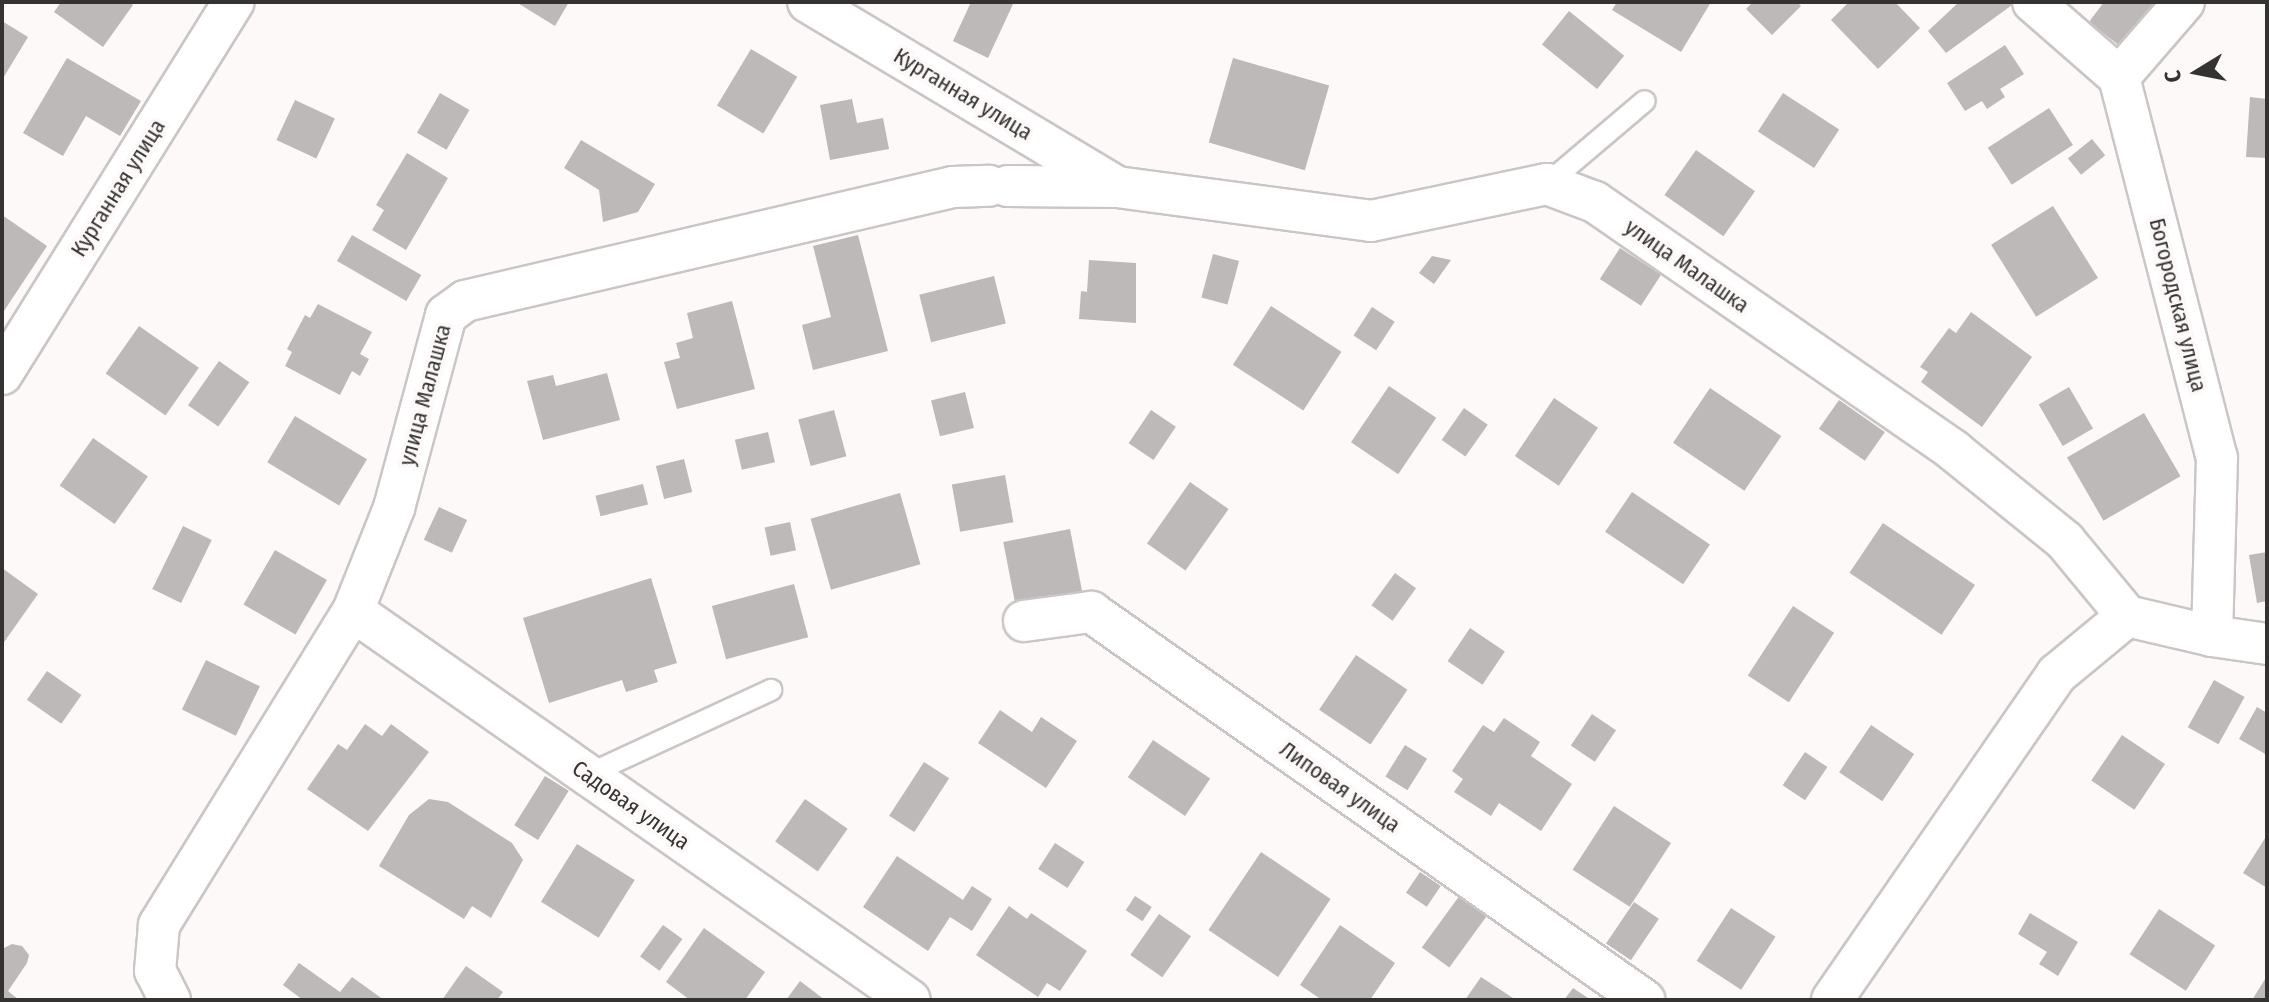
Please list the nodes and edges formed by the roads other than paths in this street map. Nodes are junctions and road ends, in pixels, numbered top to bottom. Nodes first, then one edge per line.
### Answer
1 (234, 2) edge
2 (808, 2) edge
3 (2033, 2) edge
4 (2184, 2) edge
5 (2119, 77) junction
6 (1645, 101) dead end
7 (1547, 184) junction
8 (1117, 187) junction
9 (2, 374) edge
10 (353, 611) junction
11 (2127, 616) junction
12 (1024, 621) dead end
13 (2212, 636) junction
14 (2267, 644) edge
15 (771, 690) dead end
16 (587, 775) junction
17 (163, 986) edge
18 (910, 1000) edge
19 (1644, 1000) edge
20 (1832, 1000) edge

1 - 9 street, Курганная улица
2 - 8 street, Курганная улица
3 - 5 street
4 - 5 street
5 - 13 street, Богородская улица
6 - 7 lane
7 - 8 street, улица Малашка
7 - 11 street, улица Малашка
8 - 10 street, улица Малашка
10 - 16 street, Садовая улица
10 - 17 street, улица Малашка
11 - 13 street
11 - 20 street
12 - 19 street, Липовая улица
13 - 14 street
15 - 16 lane
16 - 18 street, Садовая улица

